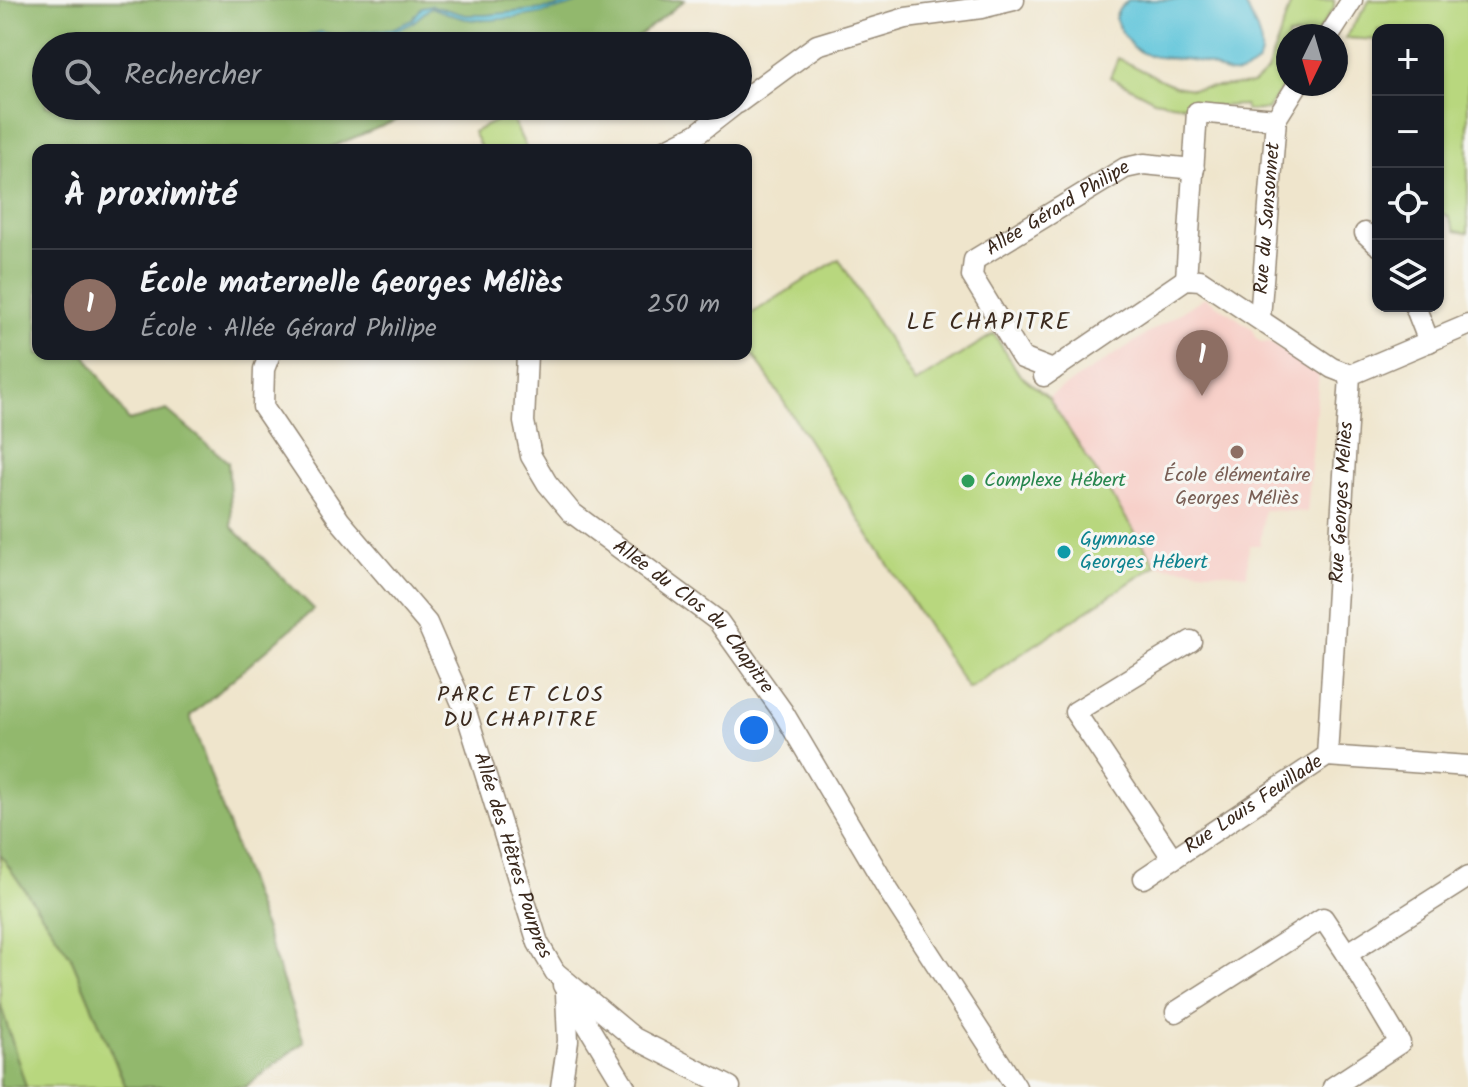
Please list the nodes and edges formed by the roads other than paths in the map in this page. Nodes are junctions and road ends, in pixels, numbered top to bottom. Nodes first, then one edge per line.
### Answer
1 (1014, 0) edge
2 (1352, 0) edge
3 (909, 9) edge
4 (1337, 24) edge
5 (752, 92) edge
6 (1290, 96) edge
7 (1276, 119) junction
8 (715, 120) edge
9 (677, 144) edge
10 (1194, 169) junction
11 (1186, 279) junction
12 (1417, 312) edge
13 (1260, 318) junction
14 (1468, 325) edge
15 (1429, 342) junction
16 (268, 360) edge
17 (527, 360) edge
18 (1350, 375) junction
19 (1191, 641) dead end
20 (1327, 756) junction
21 (1468, 766) edge
22 (1173, 859) junction
23 (1468, 877) edge
24 (1144, 878) dead end
25 (1347, 954) junction
26 (560, 980) junction
27 (1176, 1012) dead end
28 (561, 1087) edge
29 (625, 1087) edge
30 (730, 1087) edge
31 (1016, 1087) edge
32 (1333, 1087) edge

1 - 3 street
2 - 4 street
3 - 5 street
6 - 7 street, Rue du Sansonnet
7 - 10 street, Rue du Sansonnet
7 - 13 street, Rue du Sansonnet
8 - 9 street
10 - 11 street, Rue du Sansonnet
10 - 11 street, Allée Gérard Philipe
11 - 13 street
12 - 15 street
13 - 18 street
14 - 15 street
15 - 18 street
16 - 26 street, Allée des Hêtres Pourpres
17 - 31 street, Allée du Clos du Chapitre
18 - 20 street, Rue Georges Méliès
19 - 22 street
20 - 21 street, Rue Louis Feuillade
20 - 22 street, Rue Louis Feuillade
22 - 24 street, Rue Louis Feuillade
23 - 25 street
25 - 27 street
25 - 32 street
26 - 28 street
26 - 29 street
26 - 30 street, Allée des Hêtres Pourpres

